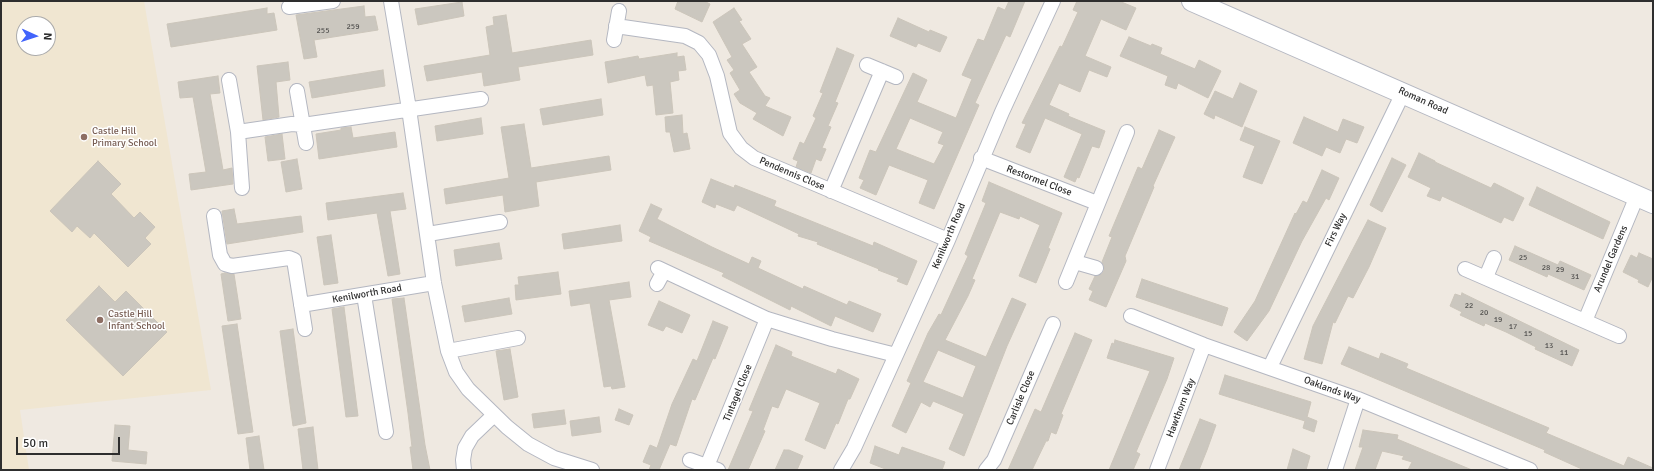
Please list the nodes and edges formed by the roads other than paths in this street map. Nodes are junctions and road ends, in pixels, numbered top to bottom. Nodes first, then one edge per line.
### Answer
1 (333, 1) edge
2 (391, 1) edge
3 (1053, 1) edge
4 (1192, 1) edge
5 (289, 7) dead end
6 (619, 11) dead end
7 (867, 65) dead end
8 (882, 71) junction
9 (896, 77) dead end
10 (229, 80) dead end
11 (297, 91) dead end
12 (1403, 93) junction
13 (481, 99) dead end
14 (409, 109) junction
15 (303, 125) junction
16 (238, 132) junction
17 (1127, 132) dead end
18 (306, 143) dead end
19 (981, 158) junction
20 (242, 188) dead end
21 (830, 191) junction
22 (1645, 200) edge
23 (1097, 203) junction
24 (214, 216) dead end
25 (500, 222) dead end
26 (428, 234) junction
27 (948, 240) junction
28 (1494, 258) dead end
29 (1074, 262) junction
30 (1096, 268) dead end
31 (1465, 269) dead end
32 (1486, 278) junction
33 (1066, 282) dead end
34 (434, 283) junction
35 (657, 284) dead end
36 (364, 295) junction
37 (301, 305) junction
38 (1131, 316) dead end
39 (767, 319) junction
40 (1585, 321) junction
41 (1053, 323) dead end
42 (305, 329) dead end
43 (1619, 336) dead end
44 (518, 338) dead end
45 (1204, 346) junction
46 (448, 351) junction
47 (896, 355) junction
48 (1270, 367) junction
49 (1358, 398) junction
50 (494, 415) junction
51 (386, 432) dead end
52 (690, 460) dead end
53 (1506, 465) edge
54 (712, 468) edge
55 (464, 470) edge
56 (592, 470) edge
57 (841, 470) edge
58 (986, 470) edge
59 (1157, 470) edge
60 (1335, 470) edge
61 (1530, 470) edge

1 - 5 street
2 - 14 street
3 - 19 street, Kenilworth Road
4 - 12 street, Roman Road
6 - 21 street, Pendennis Close
7 - 8 street
8 - 9 street
8 - 21 street, Pendennis Close
10 - 16 street
11 - 15 street
12 - 22 street, Roman Road
12 - 48 street, Firs Way
13 - 14 street
14 - 15 street
14 - 26 street
15 - 16 street
15 - 18 street
16 - 20 street
17 - 23 street
19 - 23 street, Restormel Close
19 - 27 street, Kenilworth Road
21 - 27 street, Pendennis Close
22 - 40 street, Arundel Gardens
23 - 29 street
24 - 37 street
25 - 26 street
26 - 34 street
27 - 47 street, Kenilworth Road
28 - 32 street
29 - 30 street
29 - 33 street
31 - 32 street
32 - 40 street
34 - 36 street, Kenilworth Road
34 - 46 street
35 - 39 street
36 - 37 street, Kenilworth Road
36 - 51 street
37 - 42 street
38 - 45 street, Oaklands Way
39 - 47 street
39 - 54 street, Tintagel Close
40 - 43 street
41 - 58 street, Carlisle Close
44 - 46 street
45 - 48 street, Oaklands Way
45 - 59 street, Hawthorn Way
46 - 50 street
47 - 57 street, Kenilworth Road
48 - 49 street, Oaklands Way
49 - 53 street, Oaklands Way
49 - 60 street
50 - 55 street
50 - 56 street
52 - 54 street, Tintagel Close
53 - 61 street, Oaklands Way

